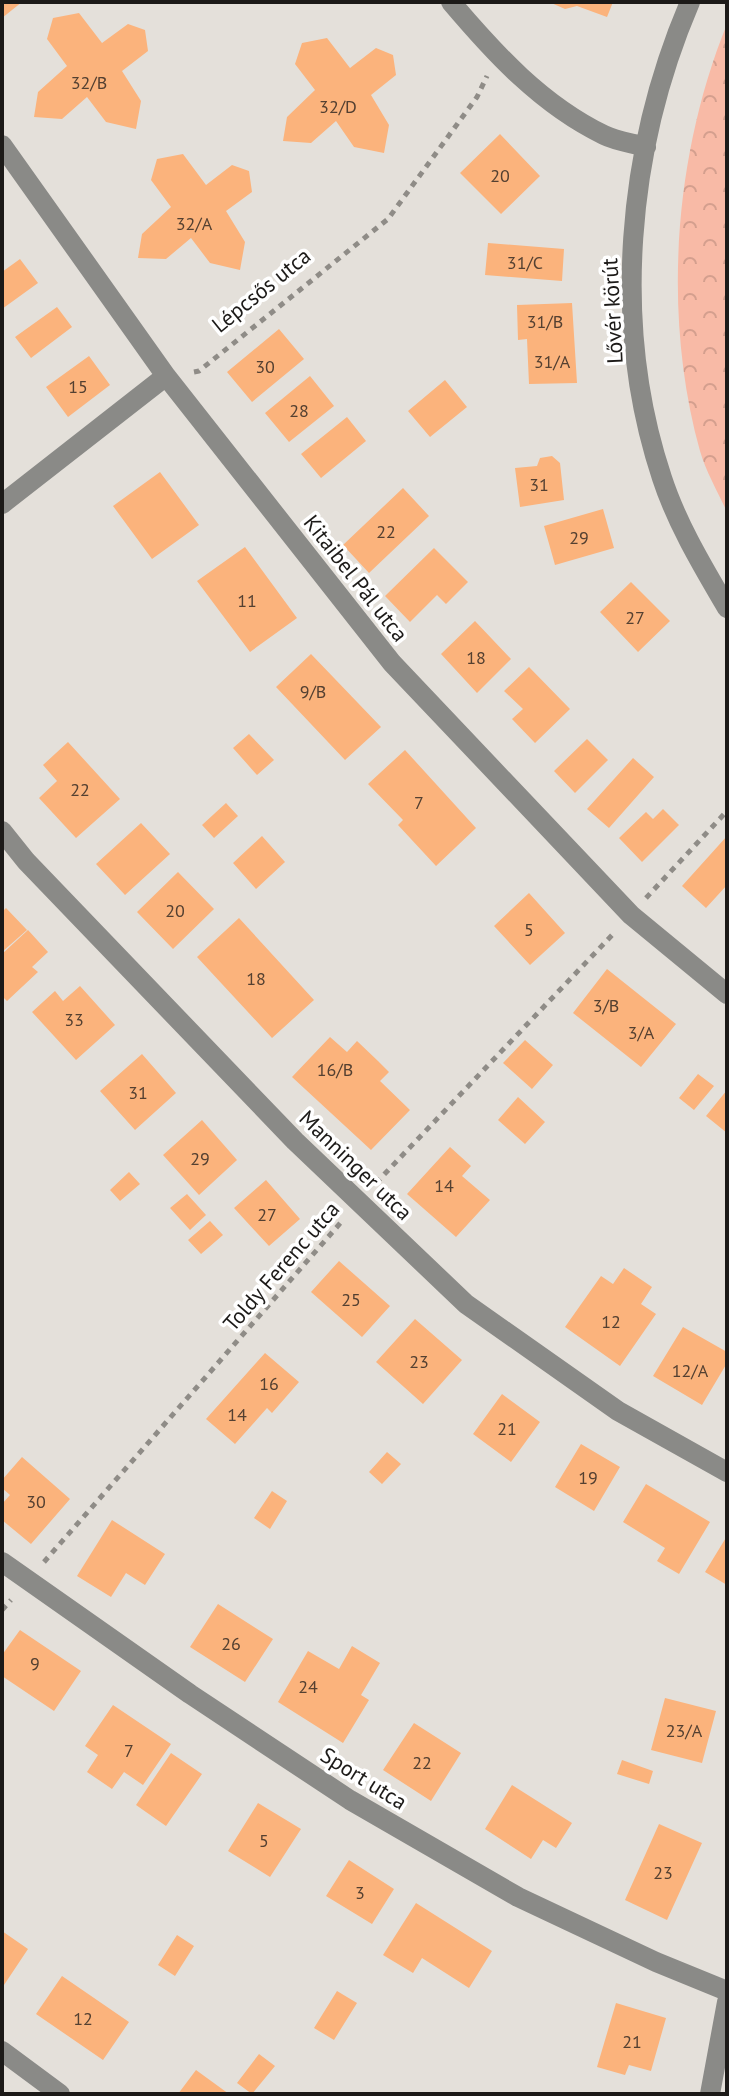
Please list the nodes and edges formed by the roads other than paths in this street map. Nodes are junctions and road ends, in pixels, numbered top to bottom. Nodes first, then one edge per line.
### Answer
1 (451, 2) edge
2 (690, 2) edge
3 (2, 145) edge
4 (646, 147) junction
5 (166, 376) junction
6 (2, 504) edge
7 (727, 608) edge
8 (2, 831) edge
9 (727, 994) edge
10 (727, 1472) edge
11 (2, 1562) edge
12 (727, 1991) edge
13 (727, 2002) edge
14 (2, 2051) edge
15 (60, 2094) edge
16 (710, 2094) edge

1 - 4 street
2 - 4 street, Lővér körút
3 - 5 street, Kitaibel Pál utca
4 - 7 street, Lővér körút
5 - 6 street
5 - 9 street, Kitaibel Pál utca
8 - 10 street, Manninger utca
11 - 12 street, Sport utca
13 - 16 street
14 - 15 street

